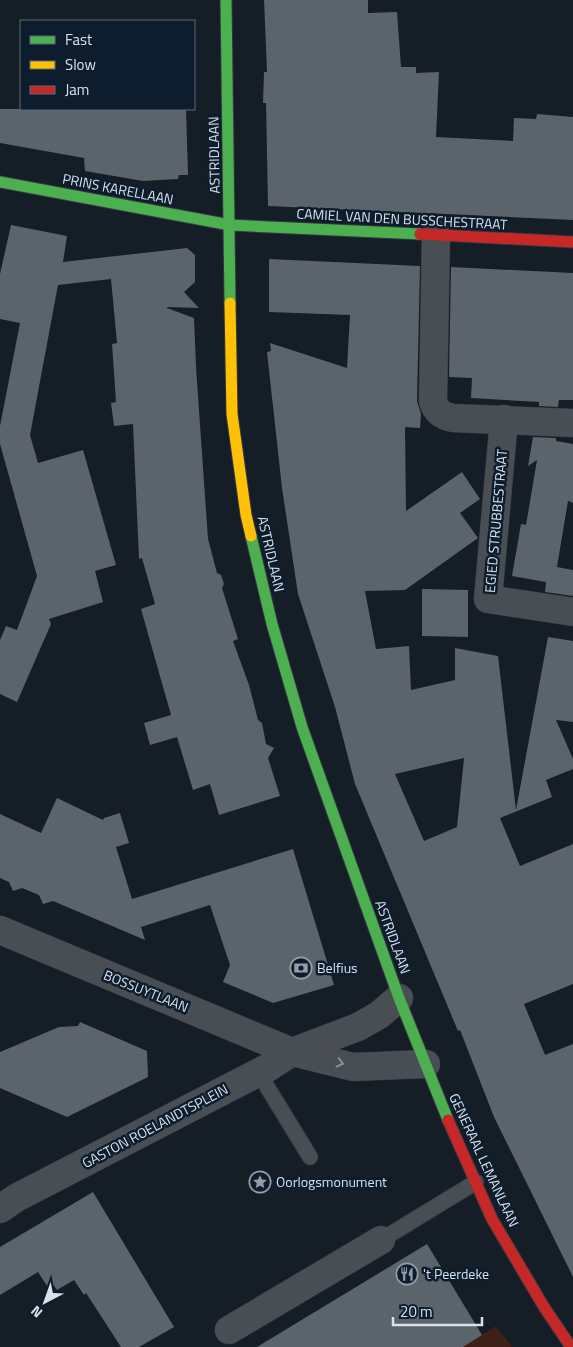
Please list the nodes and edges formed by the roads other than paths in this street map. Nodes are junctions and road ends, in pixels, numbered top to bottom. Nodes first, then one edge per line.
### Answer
1 (226, 0) edge
2 (0, 182) edge
3 (230, 225) junction
4 (436, 235) junction
5 (573, 242) edge
6 (504, 419) junction
7 (573, 423) edge
8 (573, 612) edge
9 (0, 930) edge
10 (399, 998) junction
11 (292, 1052) junction
12 (258, 1072) junction
13 (430, 1075) junction
14 (310, 1157) dead end
15 (476, 1182) junction
16 (5, 1198) edge
17 (381, 1240) joint
18 (229, 1330) dead end
19 (571, 1345) edge

1 - 3 main road, ASTRIDLAAN
2 - 3 main road, PRINS KARELLAAN
3 - 4 main road, CAMIEL VAN DEN BUSSCHESTRAAT
3 - 10 main road, ASTRIDLAAN
4 - 5 main road, CAMIEL VAN DEN BUSSCHESTRAAT
4 - 6 street
6 - 7 street
6 - 8 street, EGIED STRUBBESTRAAT
9 - 11 street, BOSSUYTLAAN
10 - 11 street
10 - 13 main road, ASTRIDLAAN
11 - 12 street, GASTON ROELANDTSPLEIN
11 -> 13 street, BOSSUYTLAAN
12 - 14 lane
12 - 16 street, GASTON ROELANDTSPLEIN
13 - 15 main road, GENERAAL LEMANLAAN
15 - 17 lane
15 - 19 main road, GENERAAL LEMANLAAN
17 - 18 street

